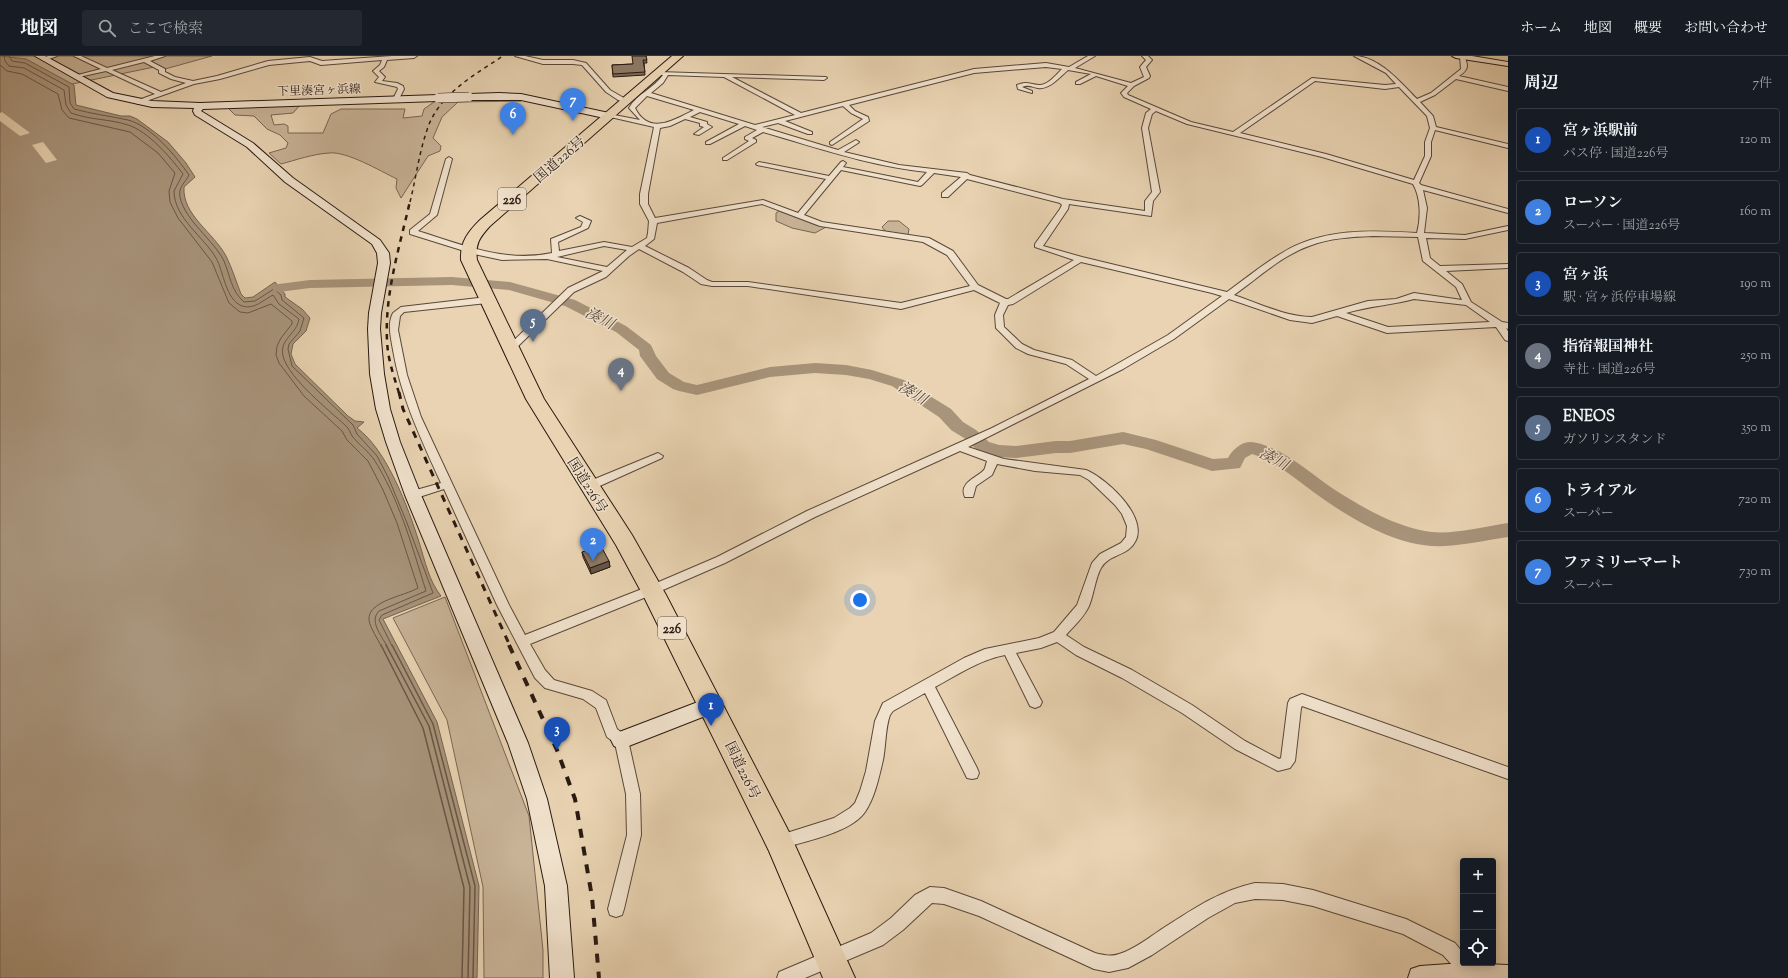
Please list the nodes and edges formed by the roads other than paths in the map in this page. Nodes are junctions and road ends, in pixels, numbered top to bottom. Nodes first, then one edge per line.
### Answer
1 (54, 56) edge
2 (76, 56) edge
3 (162, 56) edge
4 (358, 56) edge
5 (414, 56) edge
6 (518, 56) edge
7 (678, 56) edge
8 (1092, 56) edge
9 (1145, 56) edge
10 (1357, 56) edge
11 (1459, 56) edge
12 (42, 57) edge
13 (312, 57) edge
14 (385, 59) junction
15 (144, 60) junction
16 (354, 61) junction
17 (1508, 64) edge
18 (1069, 68) junction
19 (106, 70) junction
20 (663, 73) junction
21 (1096, 74) junction
22 (726, 75) junction
23 (76, 77) junction
24 (1454, 77) junction
25 (824, 78) dead end
26 (193, 83) junction
27 (1078, 83) dead end
28 (1401, 85) junction
29 (1132, 86) junction
30 (1508, 89) edge
31 (1030, 92) dead end
32 (160, 94) junction
33 (647, 94) junction
34 (396, 99) junction
35 (626, 101) junction
36 (1416, 101) junction
37 (138, 102) junction
38 (844, 104) junction
39 (200, 106) junction
40 (1156, 109) junction
41 (699, 110) junction
42 (609, 116) junction
43 (800, 116) junction
44 (685, 117) junction
45 (778, 122) junction
46 (744, 124) junction
47 (648, 125) junction
48 (657, 126) junction
49 (754, 128) junction
50 (1433, 128) junction
51 (762, 130) junction
52 (810, 133) dead end
53 (697, 134) dead end
54 (1234, 134) junction
55 (856, 142) dead end
56 (708, 143) dead end
57 (832, 143) dead end
58 (1508, 146) edge
59 (838, 153) junction
60 (849, 156) junction
61 (449, 159) dead end
62 (725, 159) dead end
63 (759, 164) dead end
64 (839, 168) junction
65 (932, 170) junction
66 (967, 175) junction
67 (830, 178) junction
68 (1417, 185) junction
69 (946, 195) dead end
70 (1063, 202) junction
71 (1508, 211) edge
72 (799, 216) junction
73 (580, 218) dead end
74 (653, 221) junction
75 (1508, 228) edge
76 (1420, 235) junction
77 (636, 248) junction
78 (468, 249) junction
79 (556, 255) junction
80 (544, 257) junction
81 (1080, 259) junction
82 (1508, 266) edge
83 (1438, 269) junction
84 (609, 270) junction
85 (975, 287) junction
86 (481, 288) junction
87 (1228, 296) junction
88 (1004, 302) junction
89 (1468, 303) junction
90 (1338, 313) junction
91 (1499, 324) junction
92 (1508, 326) edge
93 (1508, 338) edge
94 (510, 349) junction
95 (1095, 379) junction
96 (962, 445) junction
97 (658, 456) dead end
98 (993, 460) junction
99 (447, 485) junction
100 (589, 486) junction
101 (969, 494) dead end
102 (414, 495) junction
103 (652, 589) junction
104 (1058, 636) junction
105 (523, 641) junction
106 (1008, 649) junction
107 (927, 685) junction
108 (1035, 702) dead end
109 (710, 705) junction
110 (621, 740) junction
111 (972, 773) dead end
112 (1508, 773) edge
113 (779, 842) junction
114 (616, 909) dead end
115 (835, 968) edge
116 (1471, 974) junction
117 (1508, 977) edge
118 (562, 978) edge
119 (785, 978) edge
120 (1420, 978) edge

1 - 12 street
2 - 19 street
3 - 15 street
4 - 16 street
5 - 14 street
6 - 35 street
7 - 20 highway, 国道226号 / 226
8 - 18 street
9 - 29 street
10 - 28 street
11 - 17 street
11 - 24 street
12 - 23 street, 下里湊宮ヶ浜線
13 - 16 street
13 - 26 street
14 - 16 street
14 - 34 street
15 - 19 street
15 - 26 street
18 - 21 street
18 - 31 street
18 - 38 street
19 - 23 street
19 - 32 street
20 - 22 street
20 - 33 street
20 - 35 highway, 国道226号 / 226
21 - 27 street
21 - 29 street
22 - 25 street
22 - 43 street
23 - 37 street, 下里湊宮ヶ浜線
24 - 30 street
24 - 36 street
26 - 32 street
28 - 36 street
28 - 54 street
29 - 40 street
32 - 37 street
33 - 41 street
33 - 47 street
34 - 39 street, 下里湊宮ヶ浜線
34 - 42 street, 下里湊宮ヶ浜線, bridge
35 - 42 highway, 国道226号 / 226
36 - 50 street
37 - 39 street, 下里湊宮ヶ浜線
38 - 43 street
38 - 57 street
39 - 102 street
40 - 54 street
40 - 70 street
41 - 44 street
41 - 46 street
42 - 47 street
42 - 78 highway, 国道226号 / 226
43 - 45 street
44 - 48 street
44 - 53 street
45 - 49 street
45 - 52 street
46 - 49 street
46 - 56 street
47 - 48 street
48 - 74 street
49 - 51 street
50 - 58 street
50 - 68 street
51 - 59 street
51 - 62 street
54 - 68 street
55 - 59 street
59 - 60 street
60 - 64 street
60 - 65 street
61 - 78 street
63 - 67 street
64 - 65 street
64 - 67 street
65 - 66 street
66 - 69 street
66 - 70 street
67 - 72 street
68 - 71 street
68 - 76 street
70 - 81 street
72 - 74 street
72 - 85 street
73 - 79 street
74 - 77 street
75 - 76 street
76 - 83 street
76 - 87 street
77 - 79 street
77 - 84 street
77 - 85 street
78 - 80 street
78 - 86 highway, 国道226号 / 226
79 - 80 street
80 - 84 street
81 - 87 street
81 - 88 street
82 - 83 street
83 - 89 street
84 - 94 street
85 - 88 street
86 - 94 highway, 国道226号 / 226
86 - 99 street
87 - 90 street
87 - 95 street
88 - 95 street
89 - 90 street
89 - 91 street
90 - 91 street
91 - 92 street
91 - 93 street
94 - 100 highway, 国道226号 / 226
95 - 96 street
96 - 98 street
96 - 103 street
97 - 100 street
98 - 101 street
98 - 104 street
99 - 102 street
99 - 105 street
100 - 103 highway, 国道226号 / 226
102 - 118 street
103 - 105 street
103 - 109 highway, 国道226号 / 226
104 - 106 street
104 - 112 street
105 - 110 street
106 - 107 street
106 - 108 street
107 - 111 street
107 - 113 street
109 - 110 street
109 - 113 highway, 国道226号 / 226
110 - 114 street
113 - 115 highway, 国道226号 / 226
115 - 116 street
115 - 119 street
116 - 117 street
116 - 120 street

